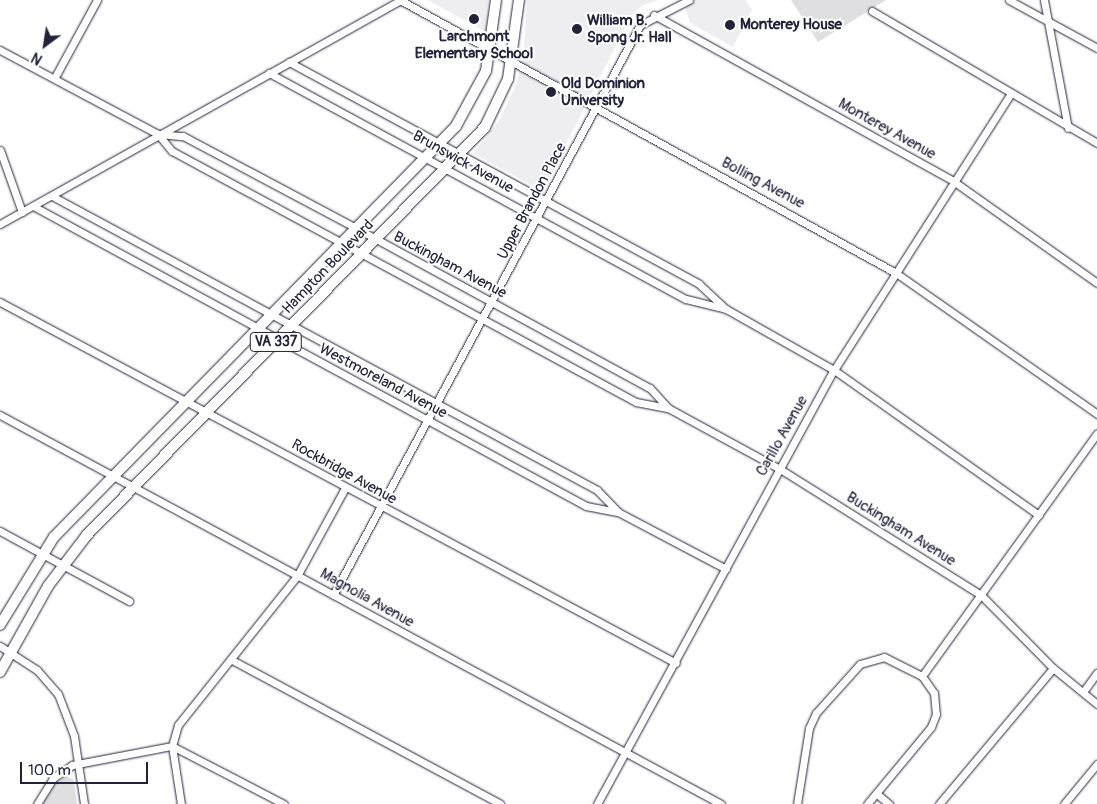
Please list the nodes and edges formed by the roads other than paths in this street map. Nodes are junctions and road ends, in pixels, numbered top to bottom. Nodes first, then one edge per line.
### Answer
1 (97, 0) edge
2 (400, 0) edge
3 (496, 0) edge
4 (519, 0) edge
5 (689, 0) edge
6 (1009, 0) edge
7 (1044, 0) edge
8 (872, 11) dead end
9 (654, 15) junction
10 (1048, 21) junction
11 (1097, 48) edge
12 (0, 50) edge
13 (491, 50) junction
14 (290, 62) junction
15 (511, 63) junction
16 (269, 73) junction
17 (55, 77) junction
18 (1011, 93) junction
19 (596, 109) junction
20 (1068, 128) junction
21 (158, 134) junction
22 (1097, 143) edge
23 (439, 144) junction
24 (0, 150) edge
25 (460, 155) junction
26 (426, 157) junction
27 (447, 169) junction
28 (953, 181) junction
29 (52, 196) junction
30 (547, 202) junction
31 (33, 206) junction
32 (22, 212) junction
33 (538, 219) junction
34 (0, 224) edge
35 (356, 228) junction
36 (376, 240) junction
37 (341, 243) junction
38 (362, 254) junction
39 (896, 273) junction
40 (1097, 283) edge
41 (0, 302) edge
42 (493, 303) junction
43 (726, 310) junction
44 (272, 314) junction
45 (484, 320) junction
46 (293, 325) junction
47 (258, 328) junction
48 (278, 340) junction
49 (834, 370) junction
50 (185, 402) junction
51 (439, 405) junction
52 (668, 408) junction
53 (207, 413) junction
54 (1097, 414) edge
55 (0, 415) edge
56 (430, 421) junction
57 (1097, 432) edge
58 (780, 469) junction
59 (112, 476) junction
60 (133, 488) junction
61 (345, 488) junction
62 (381, 508) junction
63 (618, 512) junction
64 (1039, 515) junction
65 (0, 531) edge
66 (42, 554) junction
67 (62, 565) junction
68 (726, 569) junction
69 (297, 576) junction
70 (333, 595) junction
71 (981, 595) junction
72 (130, 601) dead end
73 (0, 625) edge
74 (0, 646) edge
75 (11, 652) junction
76 (232, 660) junction
77 (676, 663) junction
78 (1053, 668) junction
79 (0, 672) edge
80 (1097, 673) edge
81 (922, 676) junction
82 (1083, 692) junction
83 (1097, 704) edge
84 (172, 746) junction
85 (625, 754) junction
86 (78, 763) junction
87 (1097, 764) edge
88 (877, 794) junction
89 (37, 804) edge
90 (84, 804) edge
91 (181, 804) edge
92 (284, 804) edge
93 (500, 804) edge
94 (597, 804) edge
95 (721, 804) edge
96 (797, 804) edge
97 (867, 804) edge
98 (889, 804) edge
99 (939, 804) edge
100 (1064, 804) edge

1 - 17 street
2 - 13 street, Bolling Avenue
2 - 14 street
3 - 13 main road, Hampton Boulevard / VA 337
4 - 15 main road, Hampton Boulevard / VA 337
5 - 9 street
6 - 10 street
7 - 10 street
8 - 18 street
9 - 19 street, Upper Brandon Place
9 - 28 street, Monterey Avenue
10 - 11 street
10 - 20 street
12 - 17 street, Buckingham Avenue
13 - 15 street, Bolling Avenue
13 - 23 main road, Hampton Boulevard / VA 337
14 - 16 street
14 - 23 street, Brunswick Avenue
15 - 19 street, Bolling Avenue
15 - 25 main road, Hampton Boulevard / VA 337
16 - 21 street
16 - 26 street, Brunswick Avenue
17 - 21 street, Buckingham Avenue
18 - 20 street
18 - 28 street, Carillo Avenue
19 - 30 street, Upper Brandon Place
19 - 39 street, Bolling Avenue
20 - 22 street
21 - 29 street
21 - 35 street, Buckingham Avenue
21 - 37 street, Buckingham Avenue
23 - 25 street, Brunswick Avenue
23 - 26 main road, Hampton Boulevard / VA 337
24 - 32 street
25 - 27 main road, Hampton Boulevard / VA 337
25 - 30 street, Brunswick Avenue
26 - 27 street, Brunswick Avenue
26 - 35 main road, Hampton Boulevard / VA 337
27 - 33 street, Brunswick Avenue
27 - 36 main road, Hampton Boulevard / VA 337
28 - 39 street, Carillo Avenue
28 - 40 street, Monterey Avenue
29 - 31 street
29 - 44 street, Westmoreland Avenue
30 - 33 street, Upper Brandon Place
30 - 43 street, Brunswick Avenue
31 - 32 street
31 - 47 street, Westmoreland Avenue
32 - 34 street
33 - 42 street, Upper Brandon Place
33 - 43 street, Brunswick Avenue
35 - 36 street, Buckingham Avenue
35 - 37 main road, Hampton Boulevard / VA 337
36 - 38 main road, Hampton Boulevard / VA 337
36 - 42 street, Buckingham Avenue
37 - 38 street, Buckingham Avenue
37 - 44 main road, Hampton Boulevard / VA 337
38 - 45 street, Buckingham Avenue
38 - 46 main road, Hampton Boulevard / VA 337
39 - 49 street, Carillo Avenue
39 - 54 street, Bolling Avenue
41 - 50 street, Rockbridge Avenue
42 - 45 street, Upper Brandon Place
42 - 52 street, Buckingham Avenue
43 - 49 street, Brunswick Avenue
44 - 46 street, Westmoreland Avenue
44 - 47 main road, Hampton Boulevard / VA 337
45 - 51 street, Upper Brandon Place
45 - 52 street, Buckingham Avenue
46 - 48 main road, Hampton Boulevard / VA 337
46 - 51 street, Westmoreland Avenue
47 - 48 street, Westmoreland Avenue
47 - 50 main road, Hampton Boulevard / VA 337
48 - 53 main road, Hampton Boulevard / VA 337
48 - 56 street, Westmoreland Avenue
49 - 58 street, Carillo Avenue
49 - 64 street, Brunswick Avenue
50 - 53 street, Rockbridge Avenue
50 - 59 main road, Hampton Boulevard / VA 337
51 - 56 street, Upper Brandon Place
51 - 63 street, Westmoreland Avenue
52 - 58 street, Buckingham Avenue
53 - 60 main road, Hampton Boulevard / VA 337
53 - 61 street, Rockbridge Avenue
55 - 59 street, Magnolia Avenue
56 - 62 street, Upper Brandon Place
56 - 63 street, Westmoreland Avenue
57 - 64 street
58 - 68 street, Carillo Avenue
58 - 71 street, Buckingham Avenue
59 - 60 street, Magnolia Avenue
59 - 66 main road, Hampton Boulevard / VA 337
60 - 67 main road, Hampton Boulevard / VA 337
60 - 69 street, Magnolia Avenue
61 - 62 street, Rockbridge Avenue
61 - 69 street
62 - 70 street, Upper Brandon Place
62 - 77 street, Rockbridge Avenue
63 - 68 street, Westmoreland Avenue
64 - 71 street
65 - 66 street
66 - 67 street
66 - 73 main road, Hampton Boulevard / VA 337
67 - 72 street
67 - 75 main road, Hampton Boulevard / VA 337
68 - 77 street, Carillo Avenue
69 - 70 street, Magnolia Avenue
69 - 76 street
70 - 85 street, Magnolia Avenue
71 - 78 street, Buckingham Avenue
71 - 81 street
74 - 75 street
75 - 79 main road, Hampton Boulevard / VA 337
75 - 86 street
76 - 84 street
76 - 93 street
77 - 85 street, Carillo Avenue
78 - 82 street, Buckingham Avenue
78 - 99 street
80 - 82 street
81 - 88 street
81 - 96 street
82 - 83 street, Buckingham Avenue
84 - 86 street
84 - 91 street
84 - 92 street
85 - 94 street, Carillo Avenue
85 - 95 street, Magnolia Avenue
86 - 89 street
86 - 90 street
87 - 100 street
88 - 97 street
88 - 98 street

